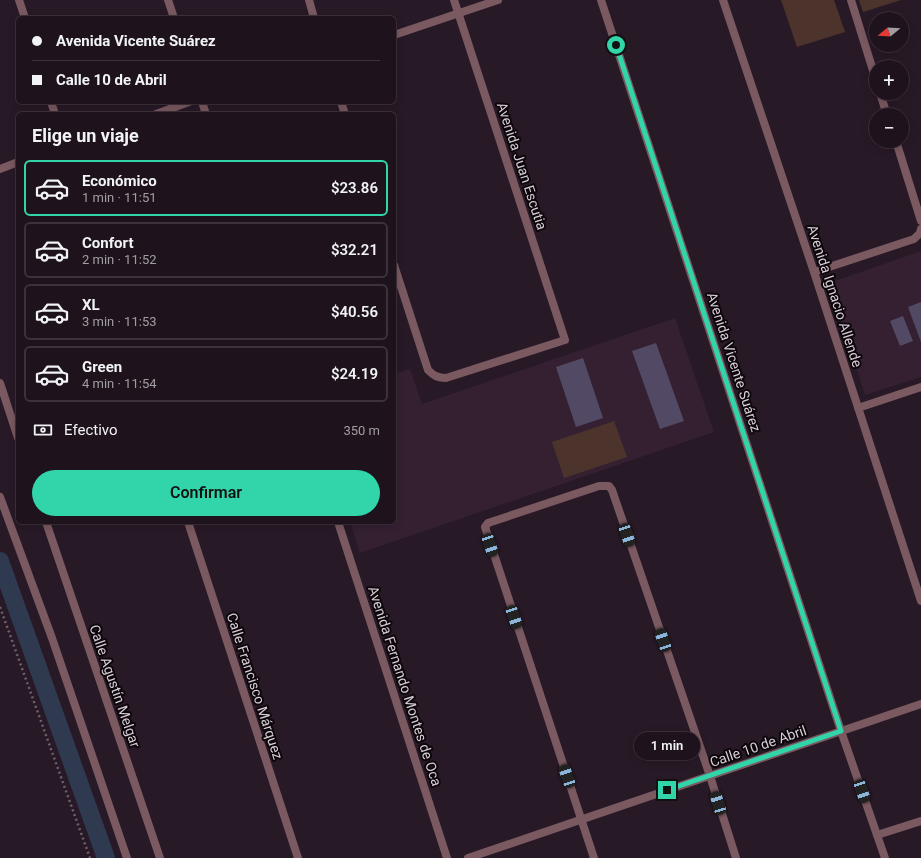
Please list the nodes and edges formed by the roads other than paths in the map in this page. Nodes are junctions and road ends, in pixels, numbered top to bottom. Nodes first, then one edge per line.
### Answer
1 (19, 0) edge
2 (168, 0) edge
3 (309, 0) edge
4 (454, 0) edge
5 (498, 0) edge
6 (602, 0) edge
7 (723, 0) edge
8 (851, 0) edge
9 (459, 13) junction
10 (24, 16) edge
11 (173, 16) edge
12 (313, 16) edge
13 (396, 34) edge
14 (870, 60) edge
15 (184, 104) edge
16 (162, 112) edge
17 (898, 148) edge
18 (16, 163) edge
19 (0, 169) edge
20 (921, 221) edge
21 (921, 229) edge
22 (396, 271) edge
23 (814, 272) junction
24 (0, 383) edge
25 (921, 387) edge
26 (2, 399) edge
27 (858, 408) junction
28 (16, 433) edge
29 (0, 497) edge
30 (47, 524) edge
31 (189, 524) edge
32 (339, 524) edge
33 (921, 600) edge
34 (921, 704) edge
35 (841, 731) junction
36 (710, 776) junction
37 (581, 820) junction
38 (921, 821) edge
39 (877, 835) junction
40 (127, 858) edge
41 (160, 858) edge
42 (298, 858) edge
43 (447, 858) edge
44 (468, 858) edge
45 (594, 858) edge
46 (736, 858) edge
47 (885, 858) edge

1 - 10 street
2 - 11 street
3 - 12 street
4 - 9 street, Avenida Juan Escutia
5 - 9 street
6 - 35 street, Avenida Vicente Suárez
7 - 23 street, Avenida Ignacio Allende
8 - 14 street
9 - 13 street
9 - 22 street, Avenida Juan Escutia
15 - 16 street
17 - 20 street
18 - 19 street
21 - 23 street
23 - 27 street, Avenida Ignacio Allende
24 - 26 street
25 - 27 street
26 - 28 street
27 - 33 street, Avenida Ignacio Allende
29 - 40 street
30 - 41 street, Calle Agustín Melgar
31 - 42 street, Calle Francisco Márquez
32 - 43 street, Avenida Fernando Montes de Oca
34 - 35 street, Calle 10 de Abril
35 - 36 street, Calle 10 de Abril
35 - 39 street, Avenida Vicente Suárez
36 - 37 street, Calle 10 de Abril
36 - 37 street
36 - 46 street
37 - 44 street, Calle 10 de Abril
37 - 45 street
38 - 39 street
39 - 47 street, Avenida Vicente Suárez

